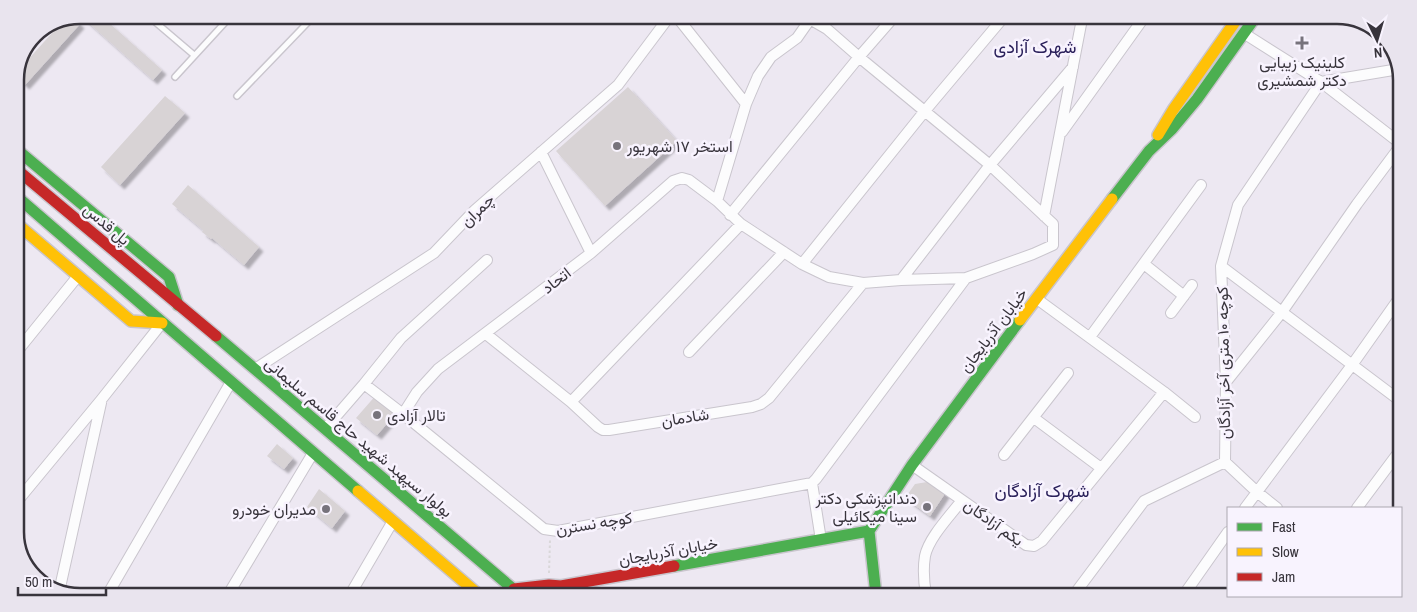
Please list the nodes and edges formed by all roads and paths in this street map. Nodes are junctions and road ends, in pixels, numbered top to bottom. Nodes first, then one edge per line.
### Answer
1 (158, 24) edge
2 (223, 24) edge
3 (306, 24) edge
4 (664, 24) edge
5 (683, 24) edge
6 (805, 24) edge
7 (819, 24) edge
8 (888, 24) edge
9 (997, 24) edge
10 (1081, 24) edge
11 (1139, 24) edge
12 (1232, 24) edge
13 (1251, 24) edge
14 (1244, 34) junction
15 (194, 55) junction
16 (859, 58) junction
17 (1073, 67) junction
18 (1392, 70) edge
19 (175, 76) dead end
20 (1321, 82) junction
21 (237, 96) dead end
22 (746, 104) junction
23 (924, 112) junction
24 (1060, 135) junction
25 (1393, 138) edge
26 (1149, 151) junction
27 (541, 152) junction
28 (1393, 155) edge
29 (24, 156) edge
30 (990, 165) junction
31 (24, 176) edge
32 (1201, 185) dead end
33 (717, 201) junction
34 (24, 203) edge
35 (730, 215) junction
36 (1044, 216) junction
37 (740, 224) junction
38 (24, 230) edge
39 (1053, 245) junction
40 (784, 252) junction
41 (591, 253) junction
42 (1069, 255) junction
43 (487, 260) dead end
44 (802, 264) junction
45 (1144, 264) junction
46 (1221, 266) junction
47 (78, 276) junction
48 (966, 278) junction
49 (901, 280) junction
50 (863, 283) junction
51 (1192, 285) dead end
52 (1184, 296) junction
53 (1037, 299) junction
54 (178, 305) junction
55 (1393, 307) edge
56 (1282, 312) junction
57 (1172, 313) dead end
58 (162, 323) junction
59 (486, 334) junction
60 (1090, 337) junction
61 (24, 343) edge
62 (689, 352) dead end
63 (1352, 364) junction
64 (255, 369) junction
65 (1068, 373) dead end
66 (231, 382) junction
67 (1226, 382) junction
68 (364, 384) junction
69 (1164, 392) junction
70 (1393, 395) edge
71 (101, 400) junction
72 (571, 402) junction
73 (403, 414) junction
74 (1195, 417) dead end
75 (1034, 418) junction
76 (325, 429) junction
77 (313, 453) junction
78 (1004, 455) dead end
79 (1393, 460) edge
80 (1225, 462) junction
81 (912, 466) junction
82 (1101, 468) junction
83 (812, 483) junction
84 (1257, 492) junction
85 (24, 493) edge
86 (962, 500) junction
87 (1246, 507) edge
88 (1276, 507) edge
89 (1358, 507) edge
90 (393, 521) junction
91 (550, 530) junction
92 (869, 531) junction
93 (1227, 533) edge
94 (821, 540) junction
95 (61, 584) edge
96 (111, 588) edge
97 (232, 588) edge
98 (354, 588) edge
99 (471, 588) edge
100 (512, 588) edge
101 (555, 588) edge
102 (875, 588) edge
103 (927, 588) edge
104 (1079, 588) edge
105 (1189, 588) edge

1 - 15 lane
2 - 15 lane
3 - 21 lane
4 - 27 street, چمران
5 - 22 street
6 - 22 street
7 - 16 street
8 - 16 street
9 - 23 street
10 - 17 street
11 - 24 street
12 - 26 main road, خیابان آذربایجان
13 - 14 main road, خیابان آذربایجان
14 - 20 street
14 - 26 main road, خیابان آذربایجان
15 - 19 lane
16 - 23 street
16 - 35 street
17 - 24 street
17 - 30 street
18 - 20 street
20 - 25 street
20 - 46 street, کوچه ۱۰ متری آخر آزادگان
22 - 33 street
23 - 30 street
23 - 44 street
24 - 36 street
26 - 42 main road, خیابان آذربایجان
27 - 41 street
27 - 64 street, چمران
28 - 56 street
29 - 54 main road
30 - 36 street
30 - 49 street
31 - 54 main road, پل قدس
32 - 45 street
33 - 35 street, اتحاد
33 - 41 street, اتحاد
34 - 58 main road
35 - 37 street, اتحاد
36 - 39 street
37 - 40 street, اتحاد
37 - 72 street
38 - 47 main road
39 - 42 street
39 - 48 street, اتحاد
40 - 44 street, اتحاد
40 - 62 street
41 - 59 street, اتحاد
42 - 53 main road, خیابان آذربایجان
43 - 68 street
44 - 50 street, اتحاد
45 - 52 street
45 - 60 street
46 - 56 street
46 - 67 street, کوچه ۱۰ متری آخر آزادگان
47 - 58 main road
47 - 61 street
48 - 49 street, اتحاد
48 - 83 street
49 - 50 street, اتحاد
50 - 72 street, شادمان
51 - 52 street
52 - 57 street
53 - 60 street
53 - 81 main road, خیابان آذربایجان
54 - 64 main road, بولوار سپهبد شهید حاج قاسم سلیمانی
55 - 63 street
56 - 63 street
56 - 67 street
58 - 66 main road
58 - 71 street
59 - 72 street, شادمان
59 - 73 street, اتحاد
60 - 69 street
63 - 70 street
63 - 84 street
64 - 76 main road, بولوار سپهبد شهید حاج قاسم سلیمانی
65 - 75 street
66 - 77 main road
66 - 96 street
67 - 80 street, کوچه ۱۰ متری آخر آزادگان
68 - 73 street, کوچه نسترن
68 - 76 street
69 - 74 street
69 - 82 street, یکم آزادگان
71 - 85 street
71 - 95 street
73 - 91 street, کوچه نسترن
75 - 78 street
75 - 82 street
76 - 100 main road, بولوار سپهبد شهید حاج قاسم سلیمانی
77 - 90 main road
77 - 97 street
79 - 89 street
80 - 84 street
80 - 104 street, کوچه ۱۰ متری آخر آزادگان
81 - 86 street, یکم آزادگان
81 - 92 main road, خیابان آذربایجان
82 - 86 street, یکم آزادگان
83 - 91 street, کوچه نسترن
83 - 94 street
84 - 87 street
84 - 88 street
86 - 103 street
90 - 98 street
90 - 99 main road
91 - 101 path
92 - 94 main road, خیابان آذربایجان
92 - 102 main road
93 - 105 street
94 - 101 main road, خیابان آذربایجان

